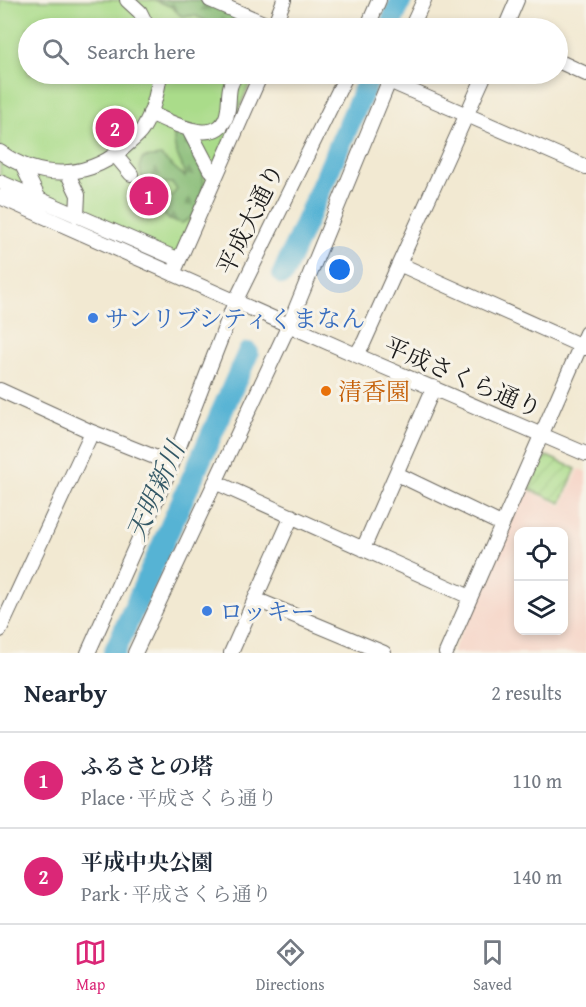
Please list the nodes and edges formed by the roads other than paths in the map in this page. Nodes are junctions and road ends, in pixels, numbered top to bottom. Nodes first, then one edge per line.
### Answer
1 (127, 0) edge
2 (210, 0) edge
3 (284, 0) edge
4 (379, 0) edge
5 (424, 0) edge
6 (517, 0) edge
7 (143, 18) edge
8 (247, 18) edge
9 (273, 18) edge
10 (371, 18) edge
11 (416, 18) edge
12 (509, 18) edge
13 (568, 66) edge
14 (586, 74) edge
15 (158, 84) edge
16 (230, 84) edge
17 (248, 84) edge
18 (257, 84) edge
19 (342, 84) edge
20 (387, 84) edge
21 (405, 84) edge
22 (480, 84) edge
23 (150, 113) junction
24 (467, 114) junction
25 (189, 130) junction
26 (0, 152) edge
27 (116, 156) junction
28 (22, 165) junction
29 (586, 167) edge
30 (210, 170) junction
31 (67, 172) junction
32 (131, 174) dead end
33 (0, 182) edge
34 (0, 197) edge
35 (39, 199) junction
36 (77, 216) junction
37 (399, 264) junction
38 (173, 274) junction
39 (235, 302) junction
40 (289, 325) junction
41 (584, 342) edge
42 (356, 355) junction
43 (434, 387) junction
44 (0, 390) edge
45 (92, 432) junction
46 (542, 435) junction
47 (586, 454) edge
48 (171, 468) junction
49 (397, 474) junction
50 (215, 482) junction
51 (292, 516) junction
52 (501, 524) junction
53 (363, 549) junction
54 (470, 597) junction
55 (255, 599) junction
56 (0, 630) edge
57 (88, 653) edge
58 (135, 653) edge
59 (231, 653) edge
60 (384, 653) edge
61 (446, 653) edge

1 - 7 street
2 - 8 street
3 - 9 street
4 - 10 street
5 - 11 street
6 - 12 street
13 - 14 street
15 - 23 street
16 - 25 street
17 - 30 street
18 - 38 street
19 - 39 street, 平成大通り
20 - 40 street
21 - 24 street
22 - 24 street
23 - 25 street
23 - 27 street
24 - 29 street
24 - 37 street
25 - 30 street
26 - 28 street
27 - 31 street
27 - 32 street
28 - 31 street
28 - 35 street
30 - 36 street
31 - 36 street
33 - 35 street
34 - 38 street
35 - 36 street
37 - 41 street
37 - 42 street
38 - 39 street
39 - 40 street, 平成さくら通り
39 - 48 street, 平成大通り
40 - 42 street, 平成さくら通り
40 - 50 street
41 - 46 street
42 - 43 street, 平成さくら通り
43 - 46 street, 平成さくら通り
43 - 49 street
44 - 45 street
45 - 48 street
45 - 56 street
46 - 47 street, 平成さくら通り
46 - 52 street
48 - 57 street, 平成大通り
49 - 52 street
49 - 53 street
50 - 51 street
50 - 58 street
51 - 53 street
51 - 55 street
52 - 54 street
53 - 54 street
54 - 61 street
55 - 59 street
55 - 60 street

